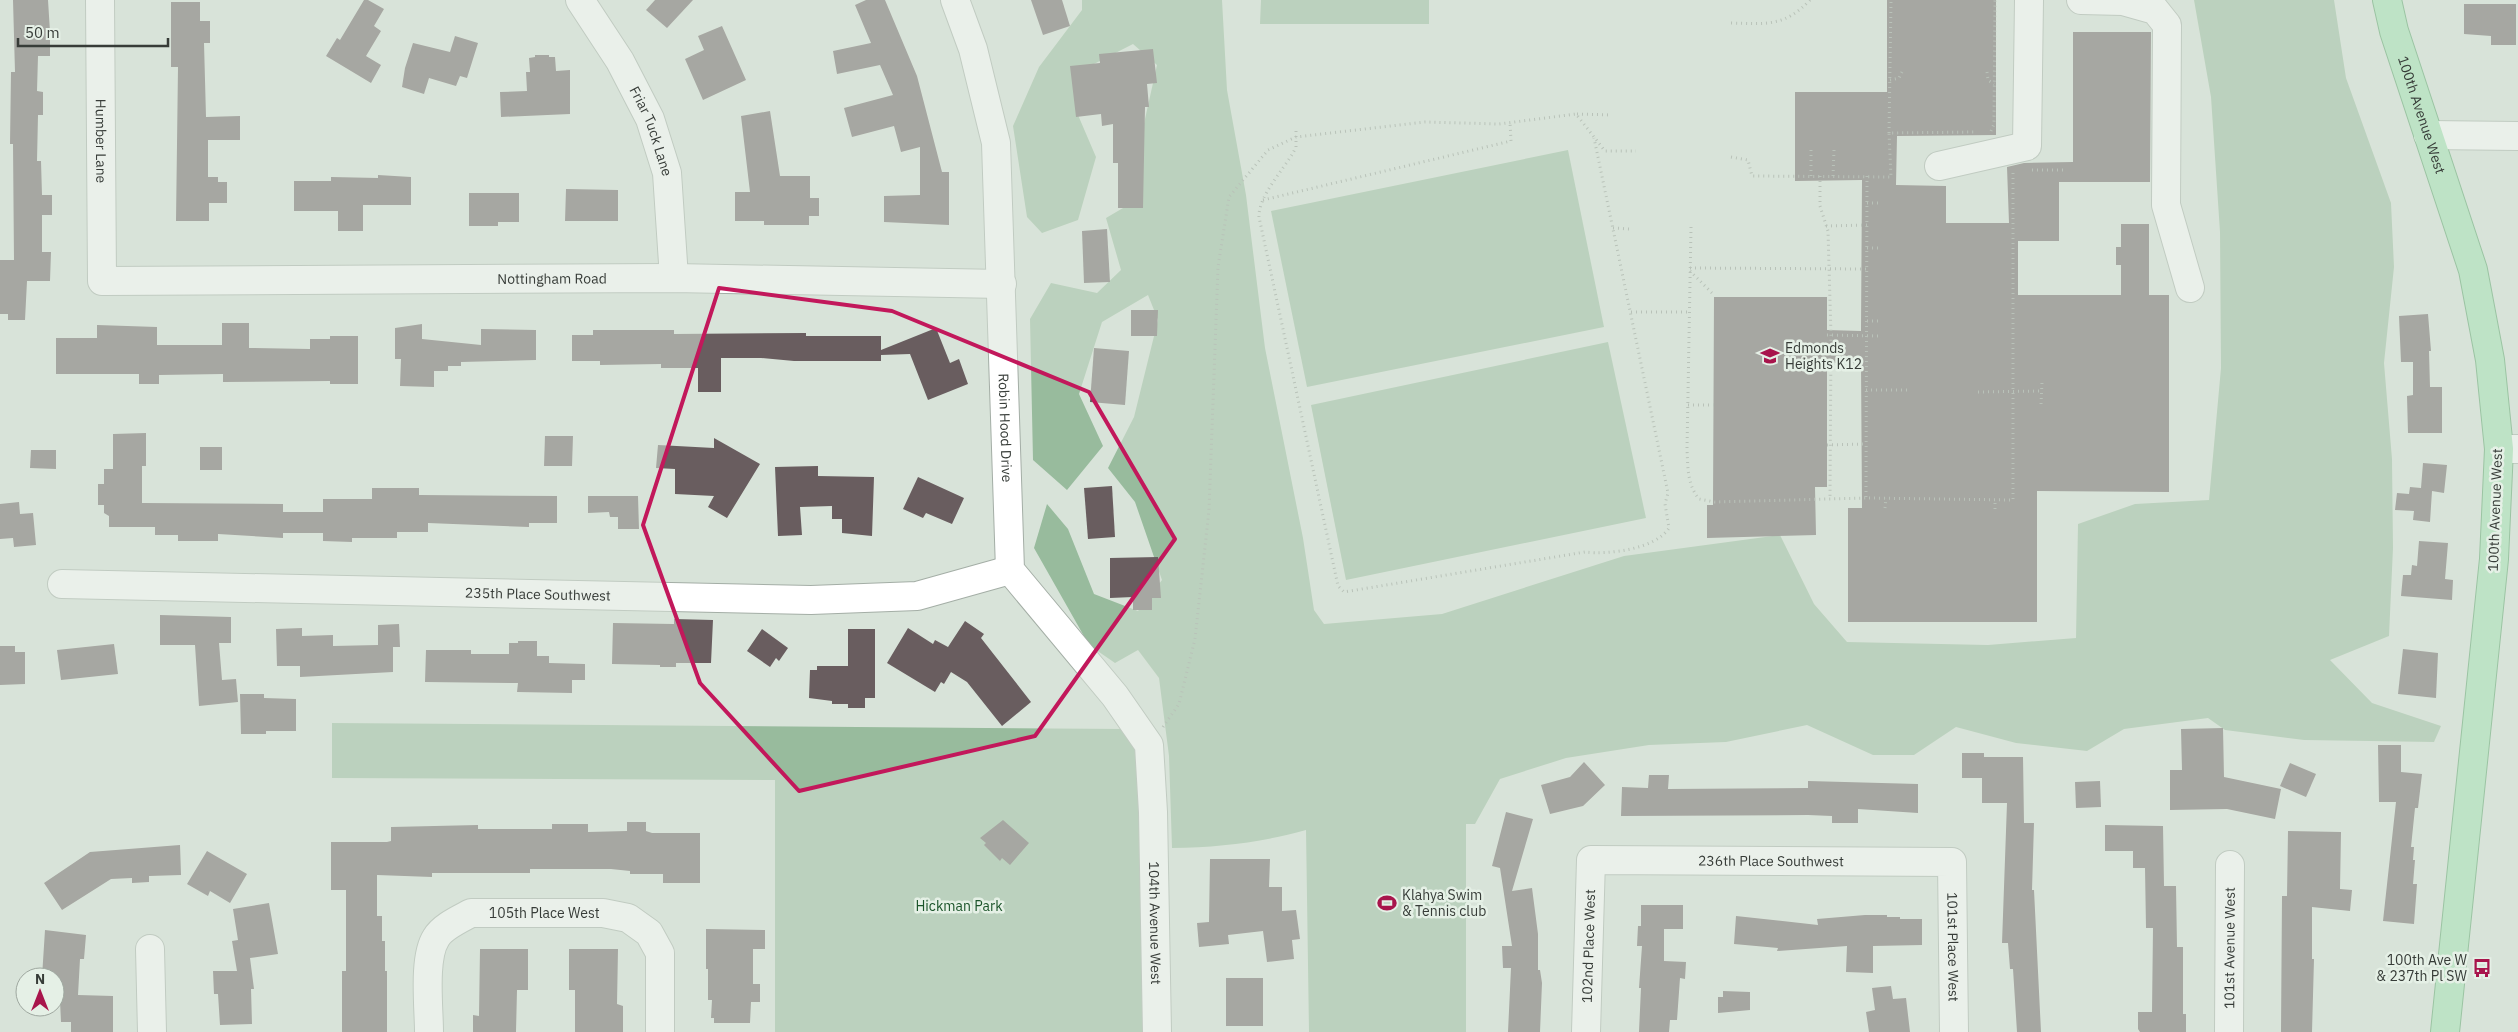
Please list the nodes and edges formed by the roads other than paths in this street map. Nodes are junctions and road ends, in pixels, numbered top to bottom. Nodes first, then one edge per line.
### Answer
1 (100, 0) edge
2 (580, 0) edge
3 (955, 0) edge
4 (2029, 0) edge
5 (2081, 0) edge
6 (2387, 0) edge
7 (2428, 135) junction
8 (2518, 136) edge
9 (1939, 166) dead end
10 (674, 278) junction
11 (102, 282) joint
12 (1002, 284) junction
13 (2190, 288) dead end
14 (2508, 450) edge
15 (1010, 570) junction
16 (62, 584) dead end
17 (1591, 860) joint
18 (1952, 862) joint
19 (2230, 865) dead end
20 (150, 949) dead end
21 (152, 1032) edge
22 (429, 1032) edge
23 (660, 1032) edge
24 (1157, 1032) edge
25 (1586, 1032) edge
26 (1954, 1032) edge
27 (2229, 1032) edge
28 (2445, 1032) edge

1 - 11 street, Humber Lane
2 - 10 street, Friar Tuck Lane
3 - 12 street, Robin Hood Drive
4 - 9 street
5 - 13 street
6 - 7 main road, 100th Avenue West
7 - 8 street
7 - 14 main road, 100th Avenue West
10 - 11 street, Nottingham Road
10 - 12 street, Nottingham Road
12 - 15 street, Robin Hood Drive
14 - 28 main road, 100th Avenue West
15 - 16 street, 235th Place Southwest
15 - 24 street, 104th Avenue West
17 - 18 street, 236th Place Southwest
17 - 25 street, 102nd Place West
18 - 26 street, 101st Place West
19 - 27 street, 101st Avenue West
20 - 21 street
22 - 23 street, 105th Place West

